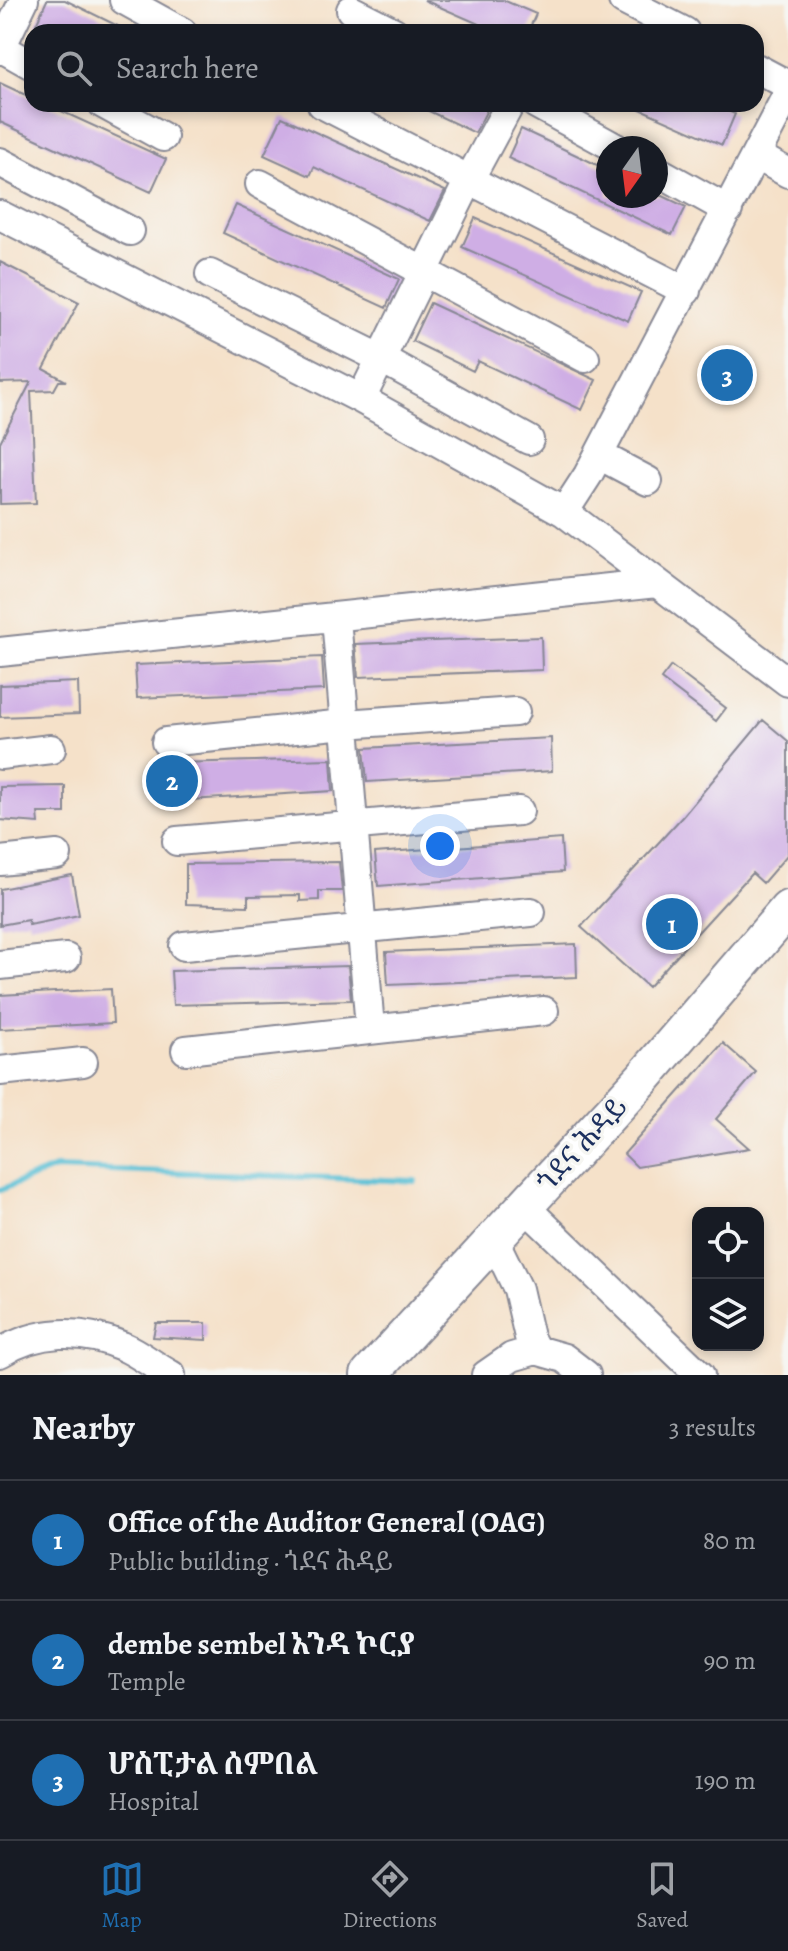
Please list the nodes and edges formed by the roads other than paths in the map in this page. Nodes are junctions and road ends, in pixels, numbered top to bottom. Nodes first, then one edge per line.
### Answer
1 (24, 0) edge
2 (124, 0) edge
3 (623, 0) edge
4 (351, 10) dead end
5 (168, 24) edge
6 (378, 24) edge
7 (670, 24) edge
8 (0, 48) edge
9 (24, 61) edge
10 (764, 72) edge
11 (788, 85) edge
12 (788, 93) edge
13 (118, 112) edge
14 (337, 112) edge
15 (506, 112) edge
16 (551, 112) edge
17 (163, 137) dead end
18 (596, 137) edge
19 (756, 155) junction
20 (0, 162) edge
21 (788, 173) edge
22 (668, 177) edge
23 (469, 180) junction
24 (260, 184) dead end
25 (728, 210) junction
26 (0, 215) edge
27 (130, 231) dead end
28 (424, 271) junction
29 (210, 274) dead end
30 (686, 291) junction
31 (585, 358) dead end
32 (382, 359) junction
33 (361, 399) junction
34 (529, 440) dead end
35 (599, 455) junction
36 (648, 481) dead end
37 (564, 512) junction
38 (657, 583) junction
39 (336, 618) junction
40 (0, 652) edge
41 (788, 682) edge
42 (515, 712) dead end
43 (345, 724) junction
44 (166, 742) dead end
45 (51, 749) dead end
46 (0, 755) edge
47 (519, 811) dead end
48 (352, 827) junction
49 (177, 841) dead end
50 (57, 855) dead end
51 (0, 861) edge
52 (788, 909) edge
53 (531, 912) dead end
54 (360, 927) junction
55 (184, 946) dead end
56 (66, 958) dead end
57 (0, 965) edge
58 (544, 1011) dead end
59 (370, 1028) junction
60 (186, 1050) dead end
61 (83, 1062) dead end
62 (0, 1071) edge
63 (523, 1205) junction
64 (493, 1238) junction
65 (529, 1347) junction
66 (0, 1353) edge
67 (171, 1375) edge
68 (369, 1375) edge
69 (486, 1375) edge
70 (586, 1375) edge
71 (700, 1375) edge

1 - 8 street
2 - 5 street
3 - 7 street
4 - 6 street
8 - 9 street
10 - 11 street
12 - 19 street
13 - 17 street
14 - 23 street
15 - 23 street
16 - 18 street
19 - 21 street
19 - 25 street
20 - 27 street
22 - 25 street
23 - 28 street
23 - 30 street
24 - 28 street
25 - 30 street
26 - 33 street
28 - 31 street
28 - 32 street
29 - 32 street
30 - 35 street
32 - 33 street
32 - 34 street
33 - 37 street
35 - 36 street
35 - 37 street
37 - 38 street
38 - 39 street
38 - 41 street
39 - 40 street
39 - 43 street
42 - 43 street
43 - 44 street
43 - 48 street
45 - 46 street
47 - 48 street
48 - 49 street
48 - 54 street
50 - 51 street
52 - 63 main road, ጎደና ሕዳይ
53 - 54 street
54 - 55 street
54 - 59 street
56 - 57 street
58 - 59 street
59 - 60 street
61 - 62 street
63 - 64 main road, ጎደና ሕዳይ
63 - 71 street
64 - 65 street
64 - 68 main road, ጎደና ሕዳይ
65 - 69 street
65 - 70 street
66 - 67 street

